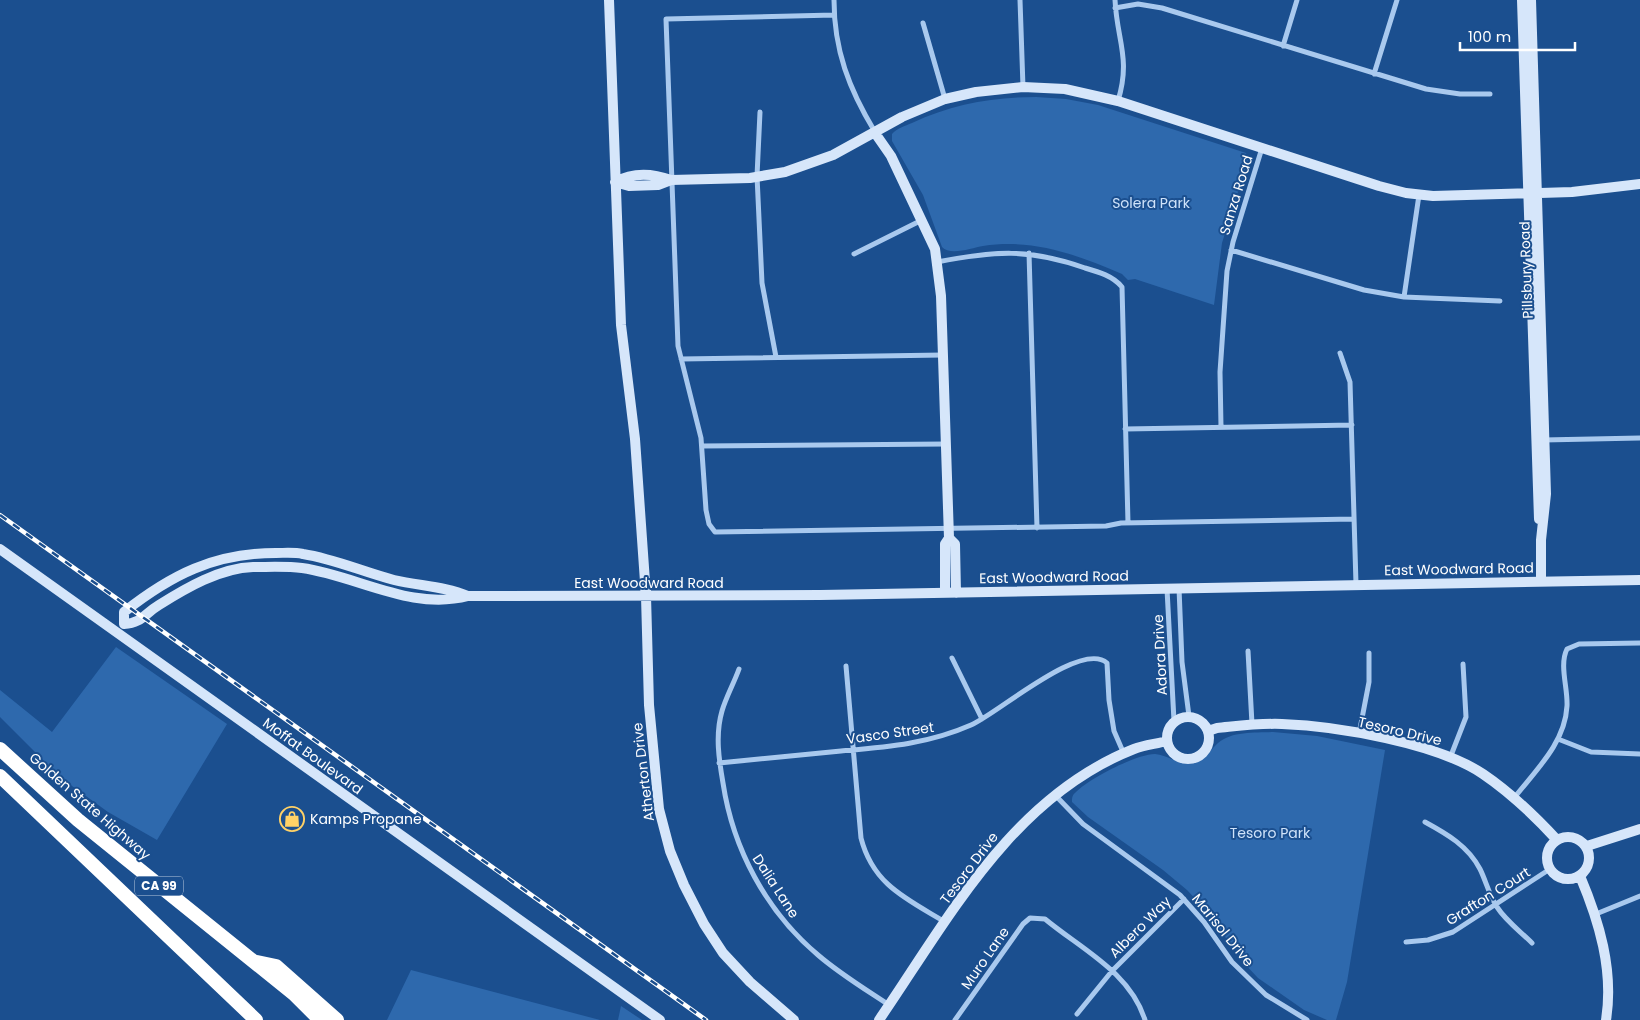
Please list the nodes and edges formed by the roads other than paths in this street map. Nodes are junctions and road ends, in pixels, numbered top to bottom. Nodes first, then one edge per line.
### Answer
1 (609, 0) edge
2 (834, 0) edge
3 (1020, 0) edge
4 (1115, 0) edge
5 (1297, 0) edge
6 (1397, 0) edge
7 (1522, 0) edge
8 (1531, 0) edge
9 (1115, 8) junction
10 (834, 15) junction
11 (923, 23) dead end
12 (1283, 46) junction
13 (1374, 74) junction
14 (1023, 87) junction
15 (1490, 94) dead end
16 (945, 99) junction
17 (1118, 101) junction
18 (760, 112) dead end
19 (875, 132) junction
20 (1262, 147) junction
21 (757, 176) junction
22 (671, 180) junction
23 (614, 182) junction
24 (1640, 184) edge
25 (1533, 193) junction
26 (1419, 195) junction
27 (922, 220) junction
28 (1231, 250) junction
29 (1029, 253) junction
30 (854, 254) dead end
31 (936, 262) junction
32 (1404, 297) junction
33 (1500, 301) dead end
34 (1340, 353) dead end
35 (943, 355) junction
36 (776, 357) junction
37 (681, 359) junction
38 (1352, 425) junction
39 (1220, 427) junction
40 (1125, 429) junction
41 (1640, 438) edge
42 (1540, 441) junction
43 (946, 444) junction
44 (702, 446) junction
45 (1354, 519) junction
46 (1128, 523) junction
47 (1037, 528) junction
48 (949, 534) junction
49 (0, 549) edge
50 (1640, 580) edge
51 (1541, 582) junction
52 (1356, 584) junction
53 (1167, 588) junction
54 (1179, 588) junction
55 (945, 593) junction
56 (956, 593) junction
57 (468, 596) junction
58 (646, 596) junction
59 (121, 628) junction
60 (1640, 642) edge
61 (1248, 651) dead end
62 (1369, 653) dead end
63 (952, 658) dead end
64 (1463, 664) dead end
65 (846, 666) dead end
66 (739, 669) dead end
67 (1189, 716) junction
68 (982, 719) junction
69 (1174, 721) junction
70 (1252, 724) junction
71 (1208, 732) junction
72 (1359, 734) junction
73 (1558, 739) junction
74 (1167, 741) junction
75 (0, 749) edge
76 (853, 750) junction
77 (1124, 754) junction
78 (1640, 754) edge
79 (1450, 758) junction
80 (719, 763) junction
81 (0, 776) edge
82 (1055, 795) junction
83 (1514, 798) junction
84 (1425, 822) dead end
85 (1640, 829) edge
86 (1556, 840) junction
87 (1587, 846) junction
88 (1550, 870) junction
89 (1580, 876) junction
90 (1640, 896) edge
91 (1184, 899) junction
92 (1495, 905) junction
93 (1596, 914) junction
94 (945, 923) junction
95 (1406, 942) dead end
96 (1532, 943) dead end
97 (252, 961) junction
98 (1112, 971) junction
99 (235, 998) junction
100 (889, 1005) junction
101 (1077, 1014) dead end
102 (1304, 1019) edge
103 (250, 1020) edge
104 (256, 1020) edge
105 (320, 1020) edge
106 (337, 1020) edge
107 (660, 1020) edge
108 (794, 1020) edge
109 (879, 1020) edge
110 (955, 1020) edge
111 (1145, 1020) edge
112 (1606, 1020) edge

1 - 23 street, Atherton Drive
2 - 10 street
3 - 14 street
4 - 9 street
5 - 12 street
6 - 13 street
7 - 25 street, Pillsbury Road
8 - 25 street, Pillsbury Road
9 - 12 street
9 - 17 street
10 - 19 street
10 - 22 street
11 - 16 street
12 - 13 street
13 - 15 street
14 - 16 street
14 - 17 street
16 - 19 street
17 - 20 street
18 - 21 street
19 - 21 street
19 - 27 street
20 - 26 street
20 - 28 street, Sanza Road
21 - 22 street
21 - 36 street
22 - 23 street
22 - 37 street
23 - 58 street, Atherton Drive
24 - 25 street
25 - 26 street
25 - 42 street, Pillsbury Road
26 - 32 street
27 - 30 street
27 - 31 street
28 - 32 street
28 - 39 street, Sanza Road
29 - 31 street
29 - 40 street
29 - 47 street
31 - 35 street
32 - 33 street
34 - 38 street
35 - 36 street
35 - 43 street
36 - 37 street
37 - 44 street
38 - 39 street
38 - 45 street
39 - 40 street
40 - 46 street
41 - 42 street
42 - 51 street, Pillsbury Road
43 - 44 street
43 - 48 street
44 - 48 street
45 - 46 street
45 - 52 street
46 - 47 street
47 - 48 street
48 - 55 street
48 - 56 street
49 - 59 street, Moffat Boulevard
50 - 51 street, East Woodward Road
51 - 52 street, East Woodward Road
52 - 54 street, East Woodward Road
53 - 54 street, East Woodward Road
53 - 56 street, East Woodward Road
53 - 69 street, Adora Drive
54 - 67 street, Adora Drive
55 - 56 street, East Woodward Road
55 - 58 street, East Woodward Road
57 - 58 street, East Woodward Road
57 - 59 street, East Woodward Road
57 - 59 street, East Woodward Road
58 - 108 street, Atherton Drive
59 - 107 street, Moffat Boulevard
60 - 73 street
61 - 70 street
62 - 72 street
63 - 68 street
64 - 79 street
65 - 76 street
66 - 80 street, Dalia Lane
67 - 69 street
67 - 71 street
68 - 76 street, Vasco Street
68 - 77 street, Vasco Street
69 - 74 street
70 - 71 street, Tesoro Drive
70 - 72 street, Tesoro Drive
71 - 74 street
72 - 79 street, Tesoro Drive
73 - 78 street
73 - 83 street
74 - 77 street, Tesoro Drive
75 - 97 highway, Golden State Highway / CA 99
76 - 80 street, Vasco Street
76 - 94 street
77 - 82 street, Tesoro Drive
79 - 83 street, Tesoro Drive
80 - 100 street, Dalia Lane
81 - 99 highway, CA 99
82 - 91 street, Marisol Drive
82 - 94 street, Tesoro Drive
83 - 86 street, Tesoro Drive
84 - 92 street
85 - 87 street
86 - 87 street
86 - 88 street
87 - 89 street
88 - 89 street
88 - 92 street, Grafton Court
89 - 93 street
90 - 93 street
91 - 98 street, Albero Way
91 - 102 street, Marisol Drive
92 - 95 street, Grafton Court
92 - 96 street
93 - 112 street
94 - 100 street, Tesoro Drive
97 - 105 highway, Golden State Highway / CA 99
97 - 106 highway
98 - 101 street, Albero Way
98 - 110 street, Muro Lane
98 - 111 street
99 - 103 highway
99 - 104 highway, CA 99
100 - 109 street, Tesoro Drive

